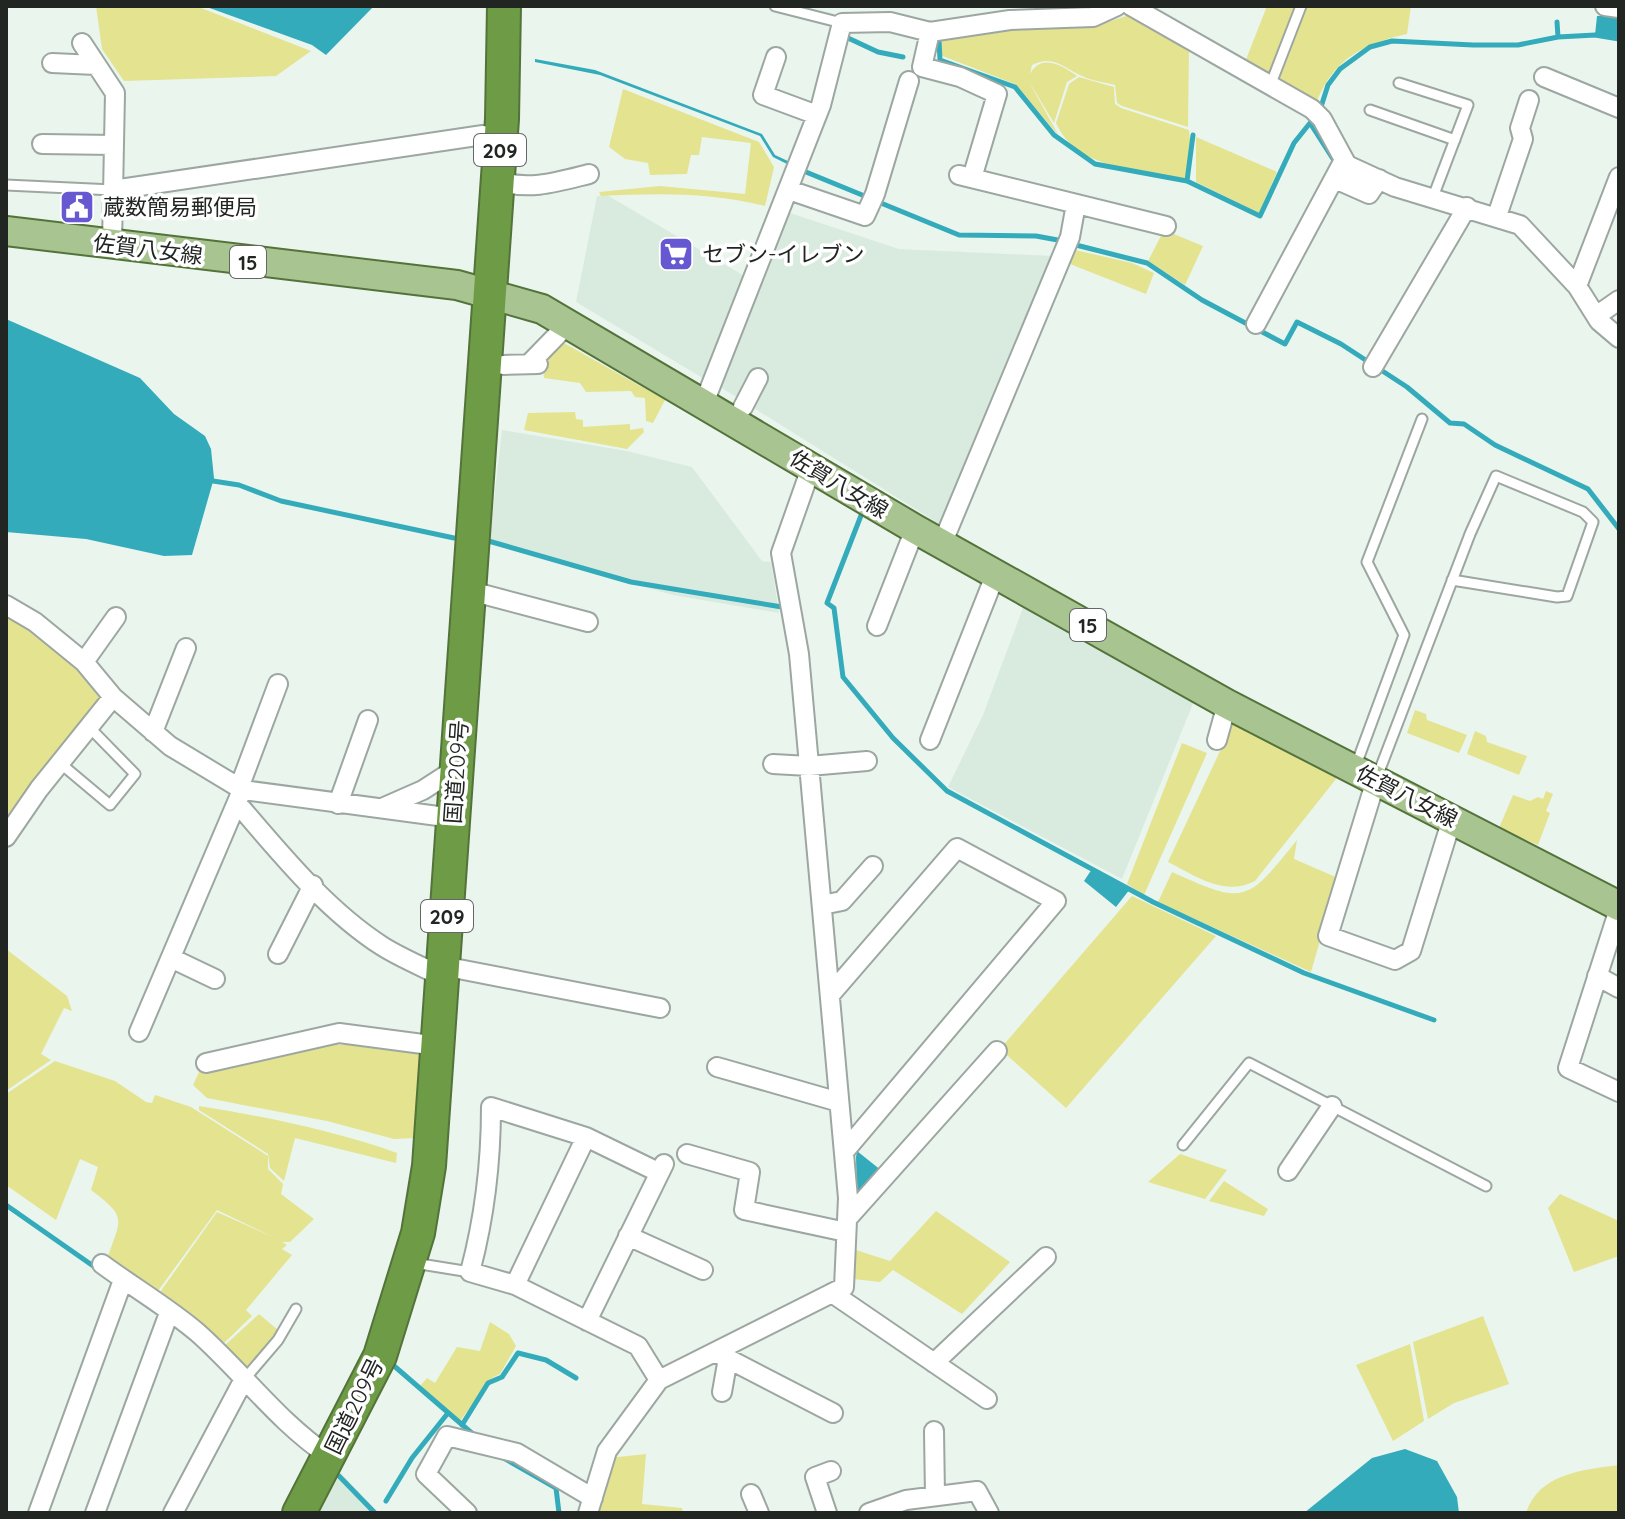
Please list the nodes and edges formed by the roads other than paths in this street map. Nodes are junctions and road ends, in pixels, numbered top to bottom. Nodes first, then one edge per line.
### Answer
1 (504, 6) edge
2 (775, 6) edge
3 (1117, 6) edge
4 (1131, 6) edge
5 (1301, 6) edge
6 (1605, 6) edge
7 (1619, 8) edge
8 (1013, 13) edge
9 (842, 23) junction
10 (930, 32) junction
11 (82, 43) dead end
12 (776, 57) dead end
13 (52, 63) dead end
14 (96, 65) junction
15 (1544, 77) dead end
16 (909, 81) dead end
17 (1399, 83) dead end
18 (1270, 86) junction
19 (1529, 100) dead end
20 (1619, 108) edge
21 (1370, 110) dead end
22 (817, 115) junction
23 (483, 135) dead end
24 (1455, 140) junction
25 (42, 144) dead end
26 (114, 145) junction
27 (1344, 160) junction
28 (589, 174) dead end
29 (1619, 177) edge
30 (1335, 179) junction
31 (1379, 179) junction
32 (498, 180) junction
33 (6, 185) edge
34 (113, 190) junction
35 (789, 190) junction
36 (1433, 197) junction
37 (1076, 204) junction
38 (1467, 207) junction
39 (1497, 216) junction
40 (1166, 226) dead end
41 (6, 231) edge
42 (112, 244) junction
43 (1577, 286) junction
44 (491, 294) junction
45 (1619, 300) edge
46 (1596, 316) junction
47 (568, 324) junction
48 (1256, 324) dead end
49 (1619, 338) edge
50 (503, 365) dead end
51 (1373, 367) dead end
52 (758, 378) dead end
53 (704, 403) junction
54 (743, 407) dead end
55 (1422, 419) dead end
56 (811, 468) junction
57 (915, 529) junction
58 (942, 544) junction
59 (996, 573) junction
60 (1452, 580) junction
61 (467, 590) junction
62 (6, 605) edge
63 (116, 617) dead end
64 (588, 622) dead end
65 (877, 626) dead end
66 (186, 648) dead end
67 (84, 662) junction
68 (278, 684) dead end
69 (113, 697) junction
70 (1227, 704) junction
71 (368, 720) dead end
72 (89, 727) junction
73 (153, 732) junction
74 (930, 740) dead end
75 (1217, 740) dead end
76 (867, 761) dead end
77 (60, 763) junction
78 (773, 764) dead end
79 (809, 766) junction
80 (457, 768) junction
81 (1366, 774) junction
82 (240, 793) junction
83 (338, 804) junction
84 (380, 809) junction
85 (453, 818) junction
86 (1452, 819) junction
87 (6, 837) edge
88 (873, 866) dead end
89 (313, 885) junction
90 (822, 905) junction
91 (1619, 908) edge
92 (278, 954) dead end
93 (173, 959) junction
94 (443, 971) junction
95 (1597, 976) junction
96 (215, 979) dead end
97 (1619, 988) edge
98 (830, 995) junction
99 (660, 1008) dead end
100 (139, 1032) dead end
101 (438, 1046) junction
102 (997, 1051) dead end
103 (206, 1063) dead end
104 (717, 1067) dead end
105 (1619, 1092) edge
106 (839, 1102) junction
107 (1332, 1106) junction
108 (586, 1137) junction
109 (1183, 1145) dead end
110 (844, 1152) junction
111 (687, 1154) dead end
112 (1288, 1171) dead end
113 (1486, 1186) dead end
114 (847, 1226) junction
115 (628, 1236) junction
116 (1046, 1257) dead end
117 (411, 1262) junction
118 (102, 1264) dead end
119 (703, 1270) dead end
120 (470, 1272) junction
121 (123, 1280) junction
122 (515, 1285) junction
123 (832, 1293) junction
124 (296, 1309) dead end
125 (169, 1313) junction
126 (587, 1321) junction
127 (722, 1355) junction
128 (934, 1363) junction
129 (659, 1380) junction
130 (243, 1381) junction
131 (722, 1392) dead end
132 (987, 1399) dead end
133 (833, 1413) dead end
134 (934, 1431) dead end
135 (330, 1457) junction
136 (831, 1471) dead end
137 (751, 1494) dead end
138 (935, 1496) junction
139 (591, 1505) edge
140 (38, 1513) edge
141 (95, 1513) edge
142 (173, 1513) edge
143 (299, 1513) edge
144 (467, 1513) edge
145 (759, 1513) edge
146 (827, 1513) edge
147 (869, 1513) edge
148 (989, 1513) edge

1 - 32 highway, 国道209号 / 209
2 - 9 lane
3 - 8 street
4 - 18 street
5 - 18 lane
6 - 7 street
8 - 10 street
9 - 10 street
9 - 22 street
10 - 37 street
11 - 14 street
12 - 22 street
13 - 14 street
14 - 26 street
15 - 20 street
16 - 35 street
17 - 24 lane
18 - 27 street
19 - 39 street
21 - 24 lane
22 - 35 street
23 - 34 street
24 - 36 lane
25 - 26 street
26 - 34 street
27 - 30 street
27 - 31 street
28 - 32 street
29 - 43 street
30 - 31 street
30 - 48 street
31 - 36 street
32 - 44 highway, 国道209号 / 209
33 - 34 lane
34 - 42 street
35 - 53 street
36 - 38 street
37 - 40 street
37 - 58 street
38 - 39 street
38 - 51 street
39 - 43 street
41 - 42 main road, 佐賀八女線 / 15
42 - 44 main road, 佐賀八女線 / 15
43 - 46 street
44 - 47 main road, 佐賀八女線 / 15
44 - 61 highway, 国道209号 / 209
45 - 46 street
46 - 49 street
47 - 50 street
47 - 53 main road, 佐賀八女線 / 15
52 - 54 street
53 - 56 main road, 佐賀八女線 / 15
55 - 81 lane
56 - 57 main road, 佐賀八女線 / 15
56 - 79 street
57 - 58 main road, 佐賀八女線 / 15
57 - 65 street
58 - 59 main road, 佐賀八女線 / 15
59 - 70 main road, 佐賀八女線 / 15
59 - 74 street
60 - 60 lane
60 - 81 lane
61 - 64 street
61 - 80 highway, 国道209号 / 209
62 - 67 street
63 - 67 street
66 - 73 street
67 - 69 street
68 - 82 street
69 - 72 street
69 - 73 street
70 - 75 street
70 - 81 main road, 佐賀八女線 / 15
71 - 83 street
72 - 77 street
72 - 77 lane
73 - 82 street
76 - 79 street
77 - 87 street
78 - 79 street
79 - 90 street
80 - 84 street
80 - 85 highway, 国道209号 / 209
81 - 86 main road, 佐賀八女線 / 15
81 - 86 street
82 - 83 street
82 - 89 street
82 - 93 street
83 - 84 street
84 - 85 street
85 - 94 highway, 国道209号 / 209
86 - 91 main road, 佐賀八女線 / 15
88 - 90 street
89 - 92 street
89 - 94 street
90 - 98 street
91 - 95 street
93 - 96 street
93 - 100 street
94 - 99 street
94 - 101 highway, 国道209号 / 209
95 - 97 street
95 - 105 street
98 - 106 street
98 - 110 street
101 - 103 street
101 - 117 highway, 国道209号 / 209
102 - 114 street
104 - 106 street
106 - 110 street
107 - 109 lane
107 - 112 street
107 - 113 lane
108 - 115 street
108 - 120 street
108 - 122 street
110 - 114 street
111 - 114 street
114 - 123 street
115 - 119 street
115 - 126 street
116 - 128 street
117 - 120 lane
117 - 135 highway, 国道209号 / 209
118 - 121 street
120 - 122 street
121 - 125 street
121 - 140 street
122 - 126 street
123 - 127 street
123 - 128 street
124 - 130 lane
125 - 130 street
125 - 141 street
126 - 129 street
127 - 129 street
127 - 131 street
127 - 133 street
128 - 132 street
129 - 139 street
130 - 135 street
130 - 142 street
134 - 138 street
135 - 143 highway, 国道209号 / 209
136 - 146 street
137 - 145 street
138 - 147 street
138 - 148 street
139 - 144 street

